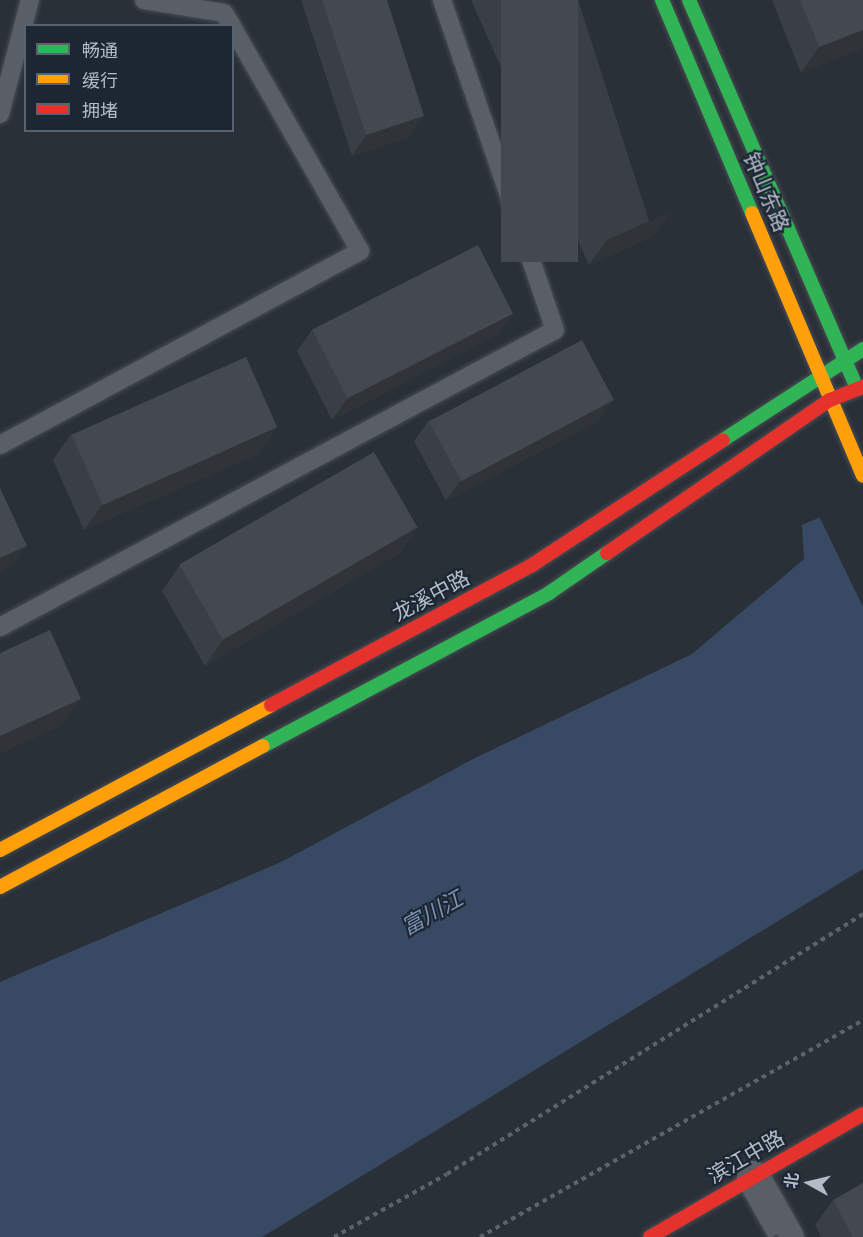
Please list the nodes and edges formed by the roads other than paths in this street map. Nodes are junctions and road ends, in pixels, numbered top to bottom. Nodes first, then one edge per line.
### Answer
1 (30, 0) edge
2 (144, 0) edge
3 (442, 0) edge
4 (662, 0) edge
5 (689, 0) edge
6 (231, 24) edge
7 (234, 30) edge
8 (0, 114) edge
9 (863, 349) edge
10 (844, 361) junction
11 (820, 374) junction
12 (862, 391) edge
13 (830, 400) junction
14 (0, 445) edge
15 (863, 476) edge
16 (0, 627) edge
17 (0, 850) edge
18 (0, 887) edge
19 (863, 1113) edge
20 (753, 1177) junction
21 (650, 1237) edge
22 (787, 1237) edge

1 - 8 lane
2 - 6 lane
3 - 16 lane
4 - 11 main road, 钟山东路
5 - 10 main road, 钟山东路
7 - 14 lane
9 - 10 main road, 龙溪中路
10 - 11 main road, 龙溪中路
10 - 12 main road, 钟山东路
11 - 13 main road, 钟山东路
11 - 17 main road, 龙溪中路
12 - 13 main road
13 - 15 main road, 钟山东路
13 - 18 main road
19 - 20 main road, 滨江中路
20 - 21 main road, 滨江中路
20 - 22 street

